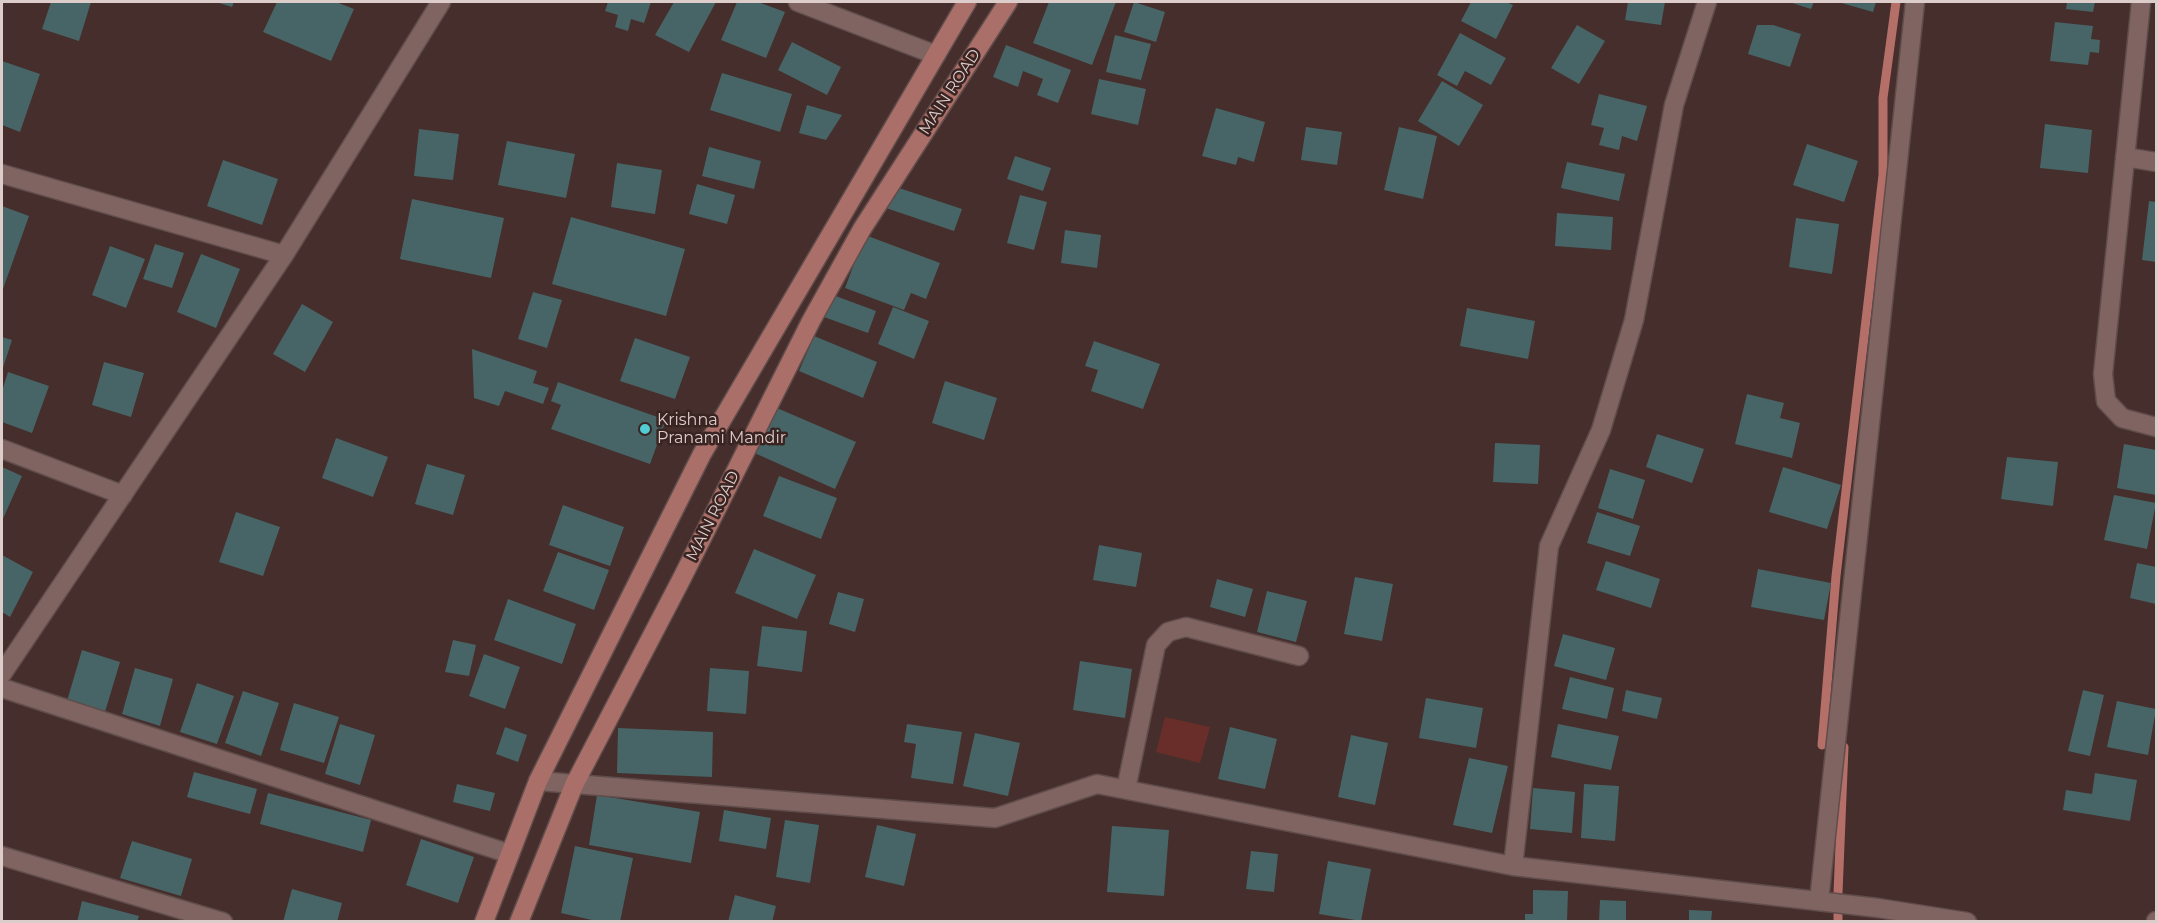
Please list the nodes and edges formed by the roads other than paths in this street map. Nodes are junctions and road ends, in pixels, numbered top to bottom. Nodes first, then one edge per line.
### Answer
1 (441, 2) edge
2 (798, 2) edge
3 (968, 2) edge
4 (1008, 2) edge
5 (1707, 2) edge
6 (1915, 2) edge
7 (2140, 2) edge
8 (936, 55) junction
9 (2125, 157) junction
10 (2157, 162) edge
11 (2, 174) edge
12 (284, 255) junction
13 (2157, 428) edge
14 (2, 449) edge
15 (123, 495) junction
16 (1299, 656) dead end
17 (2, 674) edge
18 (2, 688) edge
19 (538, 781) junction
20 (574, 785) junction
21 (1126, 789) junction
22 (510, 854) junction
23 (2, 856) edge
24 (1513, 866) junction
25 (1819, 901) junction
26 (1877, 915) edge
27 (223, 921) edge
28 (484, 921) edge
29 (519, 921) edge
30 (1967, 921) edge

1 - 12 street
2 - 8 street
3 - 8 main road, MAIN ROAD
4 - 20 main road, MAIN ROAD
5 - 24 street
6 - 25 street
7 - 9 street
8 - 19 main road, MAIN ROAD
9 - 10 street
9 - 13 street
11 - 12 street
12 - 15 street
14 - 15 street
15 - 17 street
16 - 21 street
18 - 22 street
19 - 20 street
19 - 22 main road, MAIN ROAD
20 - 21 street
20 - 29 main road, MAIN ROAD
21 - 24 street
22 - 28 main road, MAIN ROAD
23 - 27 street
24 - 25 street
25 - 26 street
26 - 30 street

